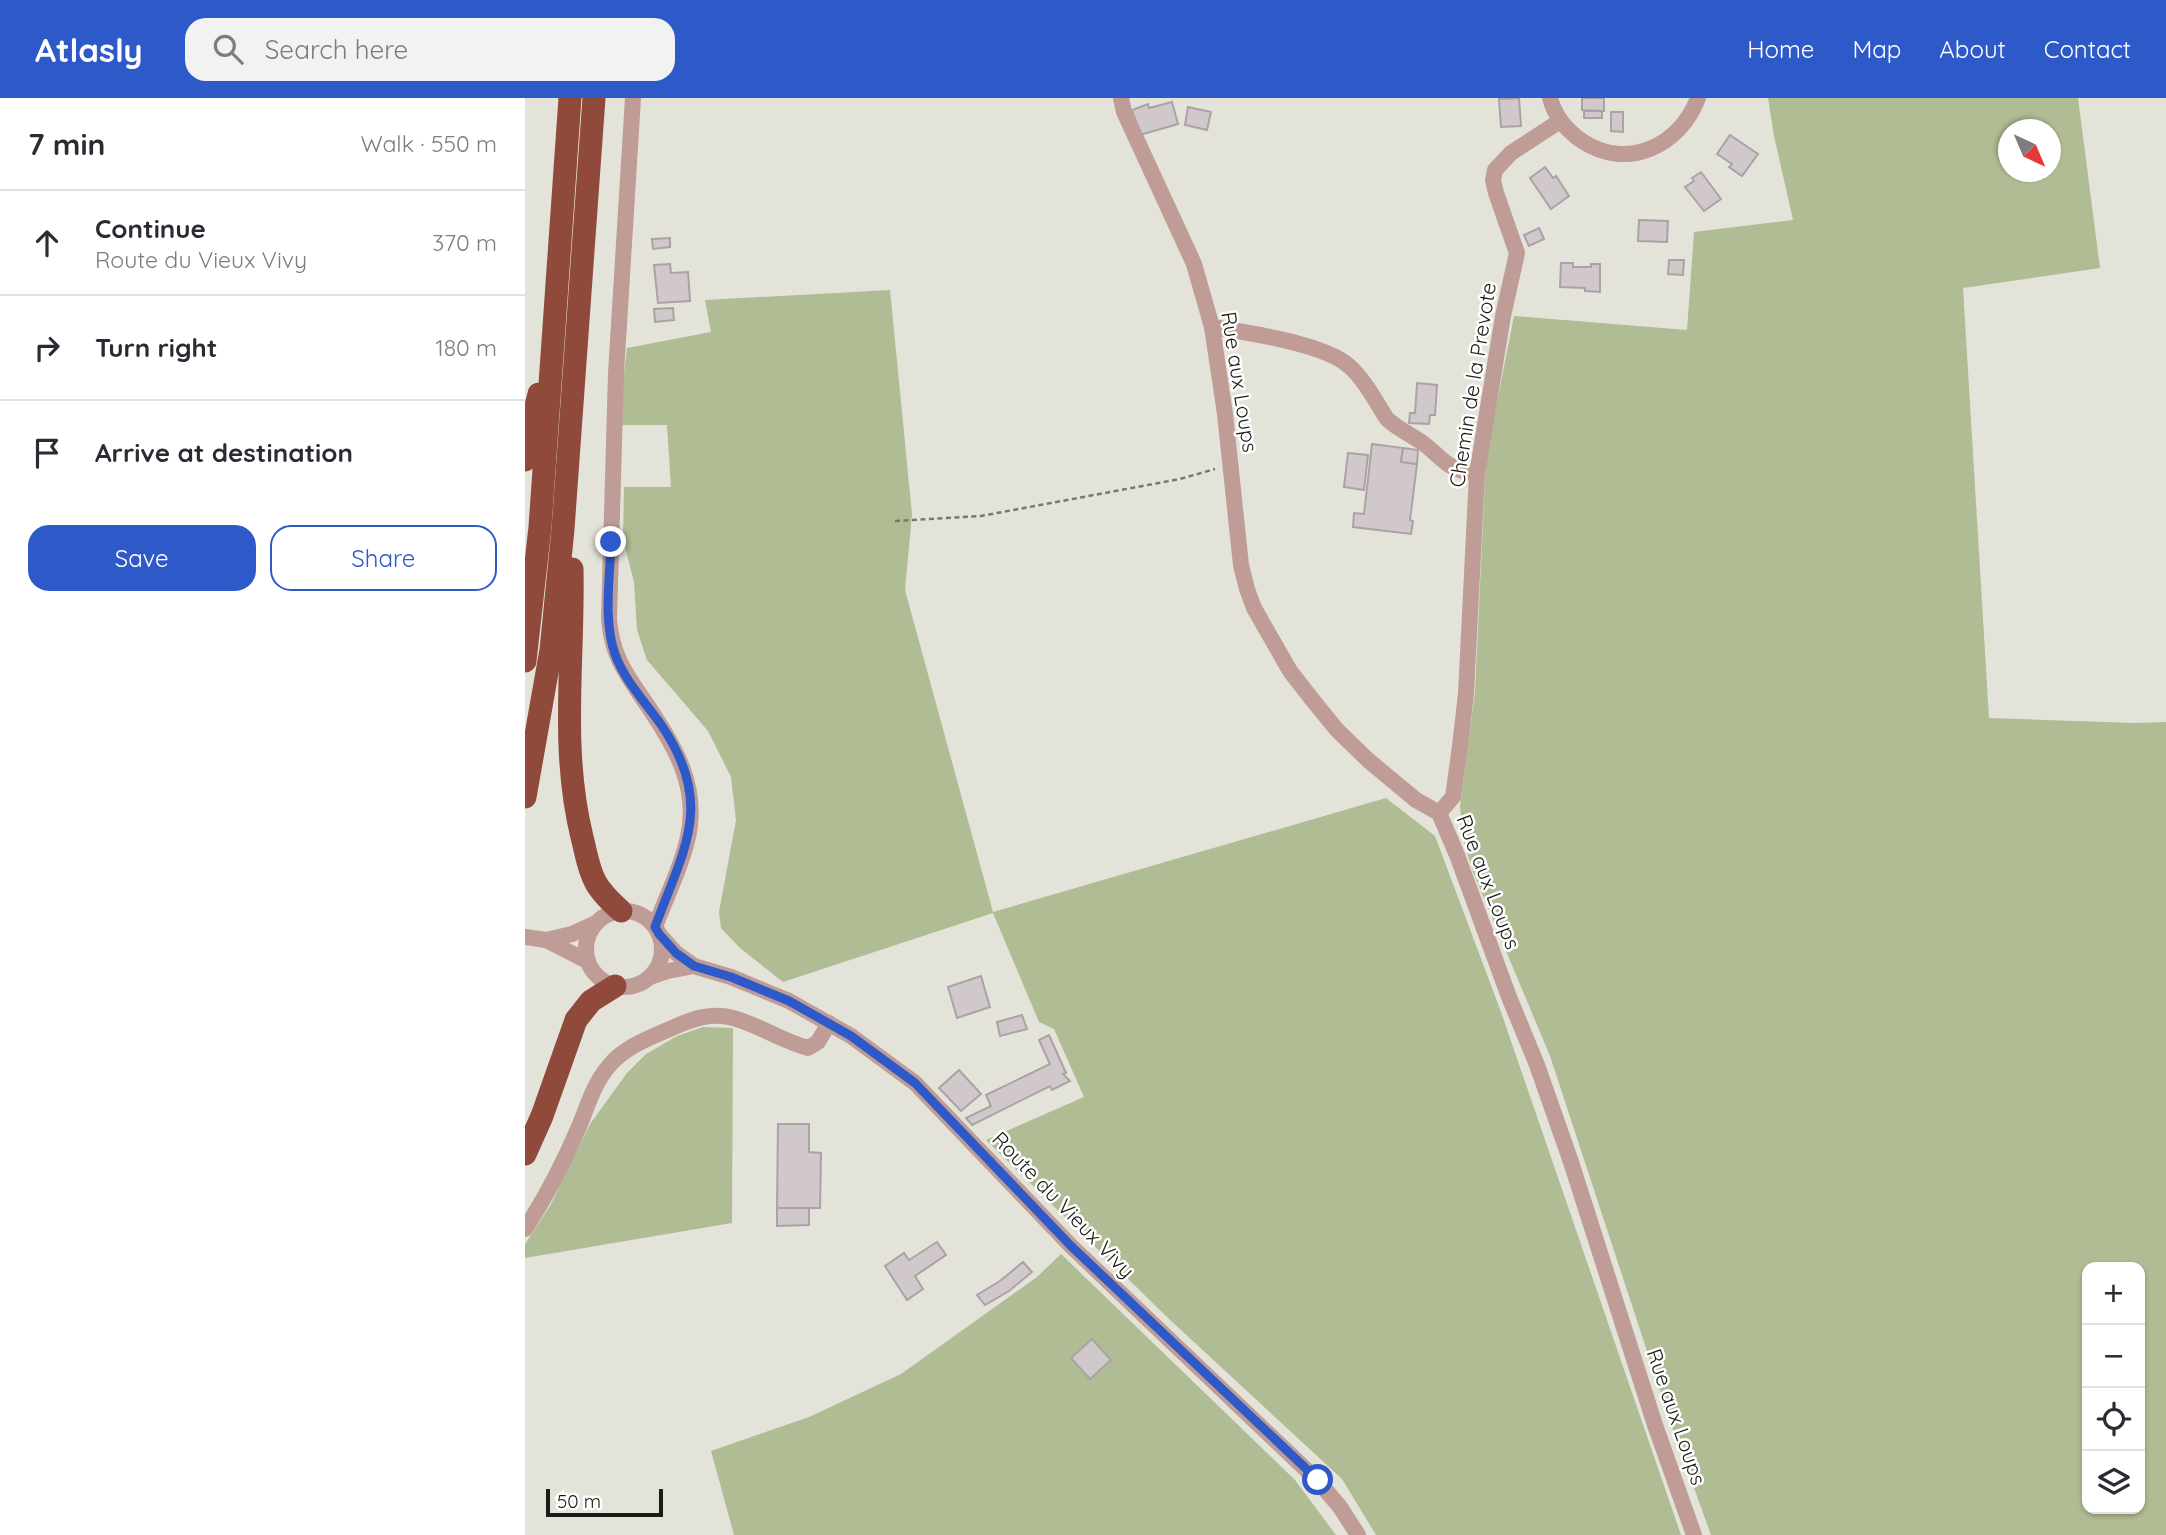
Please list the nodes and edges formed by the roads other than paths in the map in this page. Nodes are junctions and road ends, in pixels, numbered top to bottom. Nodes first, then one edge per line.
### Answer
1 (570, 98) edge
2 (594, 98) edge
3 (633, 98) edge
4 (1121, 98) edge
5 (1550, 98) edge
6 (1698, 98) edge
7 (1560, 121) junction
8 (1212, 327) junction
9 (553, 344) junction
10 (525, 460) edge
11 (569, 460) junction
12 (1477, 474) junction
13 (525, 661) edge
14 (525, 797) edge
15 (1439, 813) junction
16 (670, 887) junction
17 (629, 912) junction
18 (596, 923) junction
19 (657, 931) junction
20 (526, 937) edge
21 (546, 940) junction
22 (587, 961) junction
23 (694, 966) junction
24 (650, 977) junction
25 (615, 986) junction
26 (829, 1023) junction
27 (525, 1154) edge
28 (525, 1228) edge
29 (1357, 1535) edge
30 (1694, 1535) edge

1 - 9 highway
2 - 11 highway
3 - 16 street
4 - 8 street, Rue aux Loups
5 - 7 street
6 - 7 street
7 - 12 street, Chemin de la Prevote
8 - 12 street
8 - 15 street, Rue aux Loups
9 - 10 highway
9 - 13 highway
11 - 14 highway
11 - 17 highway
12 - 15 street, Chemin de la Prevote
15 - 30 street, Rue aux Loups
16 - 17 street
16 - 19 street
17 - 18 street
17 - 19 street
18 - 21 street
18 - 22 street
19 - 23 street, Route du Vieux Vivy
19 - 24 street
20 - 21 street
21 - 22 street
22 - 25 street
23 - 24 street
23 - 26 street, Route du Vieux Vivy
24 - 25 street
25 - 27 highway
26 - 28 street
26 - 29 street, Route du Vieux Vivy

